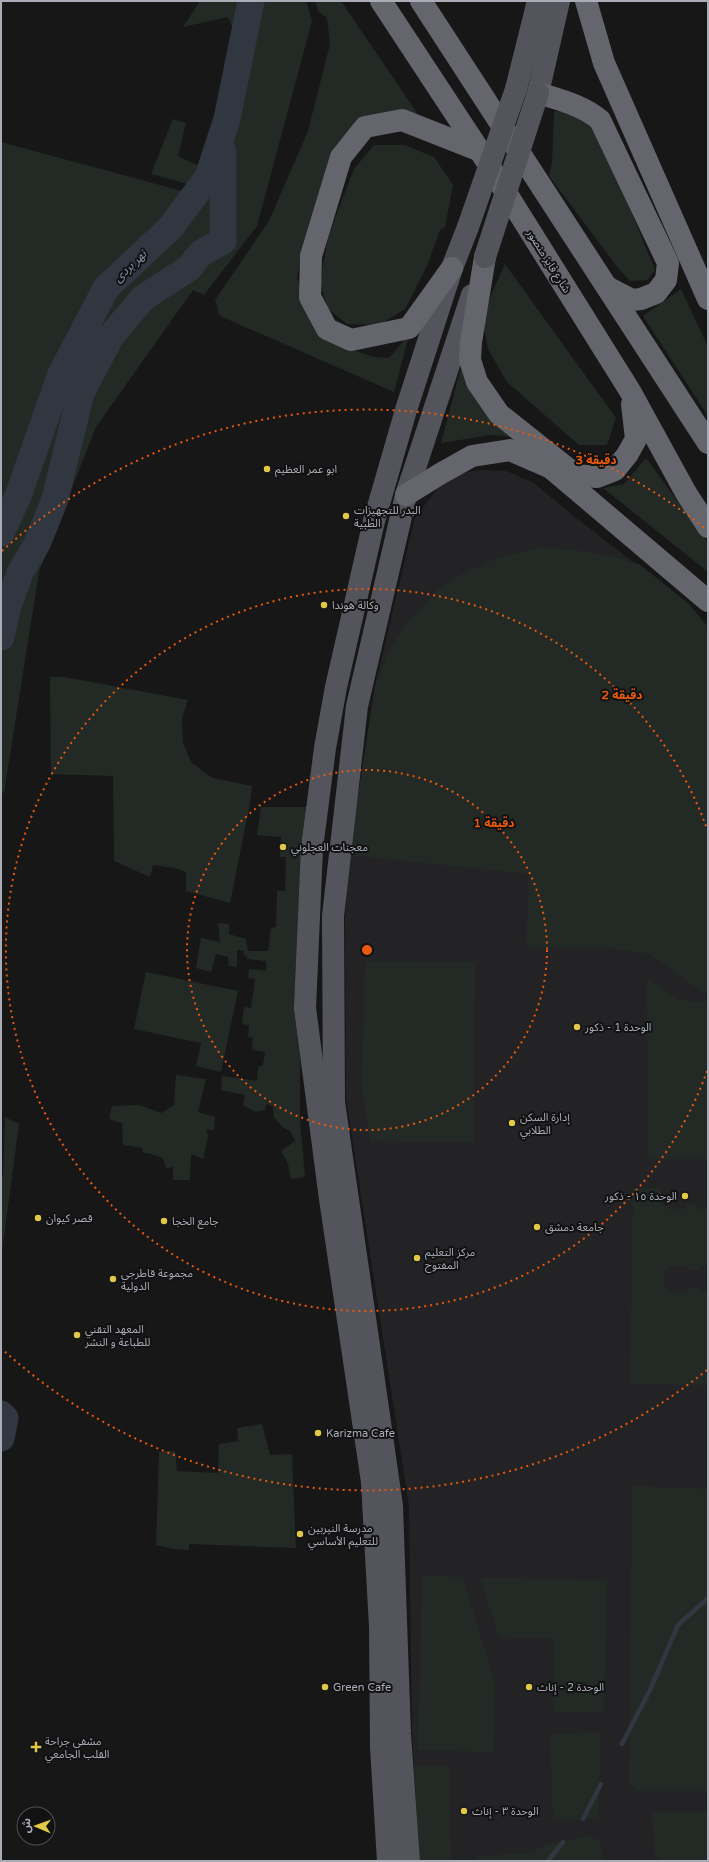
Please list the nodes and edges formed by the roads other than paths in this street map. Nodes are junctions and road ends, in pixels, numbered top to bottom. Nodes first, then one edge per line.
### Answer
1 (381, 1) edge
2 (421, 1) edge
3 (538, 1) edge
4 (559, 1) edge
5 (586, 1) edge
6 (538, 93) junction
7 (478, 150) junction
8 (485, 257) junction
9 (452, 268) junction
10 (606, 286) junction
11 (708, 299) edge
12 (630, 391) junction
13 (708, 443) edge
14 (406, 496) junction
15 (708, 527) edge
16 (708, 601) edge
17 (388, 1861) edge
18 (408, 1861) edge

1 - 7 highway, شارع فايز منصور
2 - 10 highway
3 - 9 main road, bridge
4 - 6 main road
5 - 11 highway
6 - 8 main road, bridge
6 - 10 highway
7 - 9 highway
7 - 12 highway, شارع فايز منصور
8 - 12 highway
8 - 14 main road
9 - 17 main road
10 - 13 highway
12 - 15 highway, شارع فايز منصور
14 - 16 highway
14 - 18 main road

